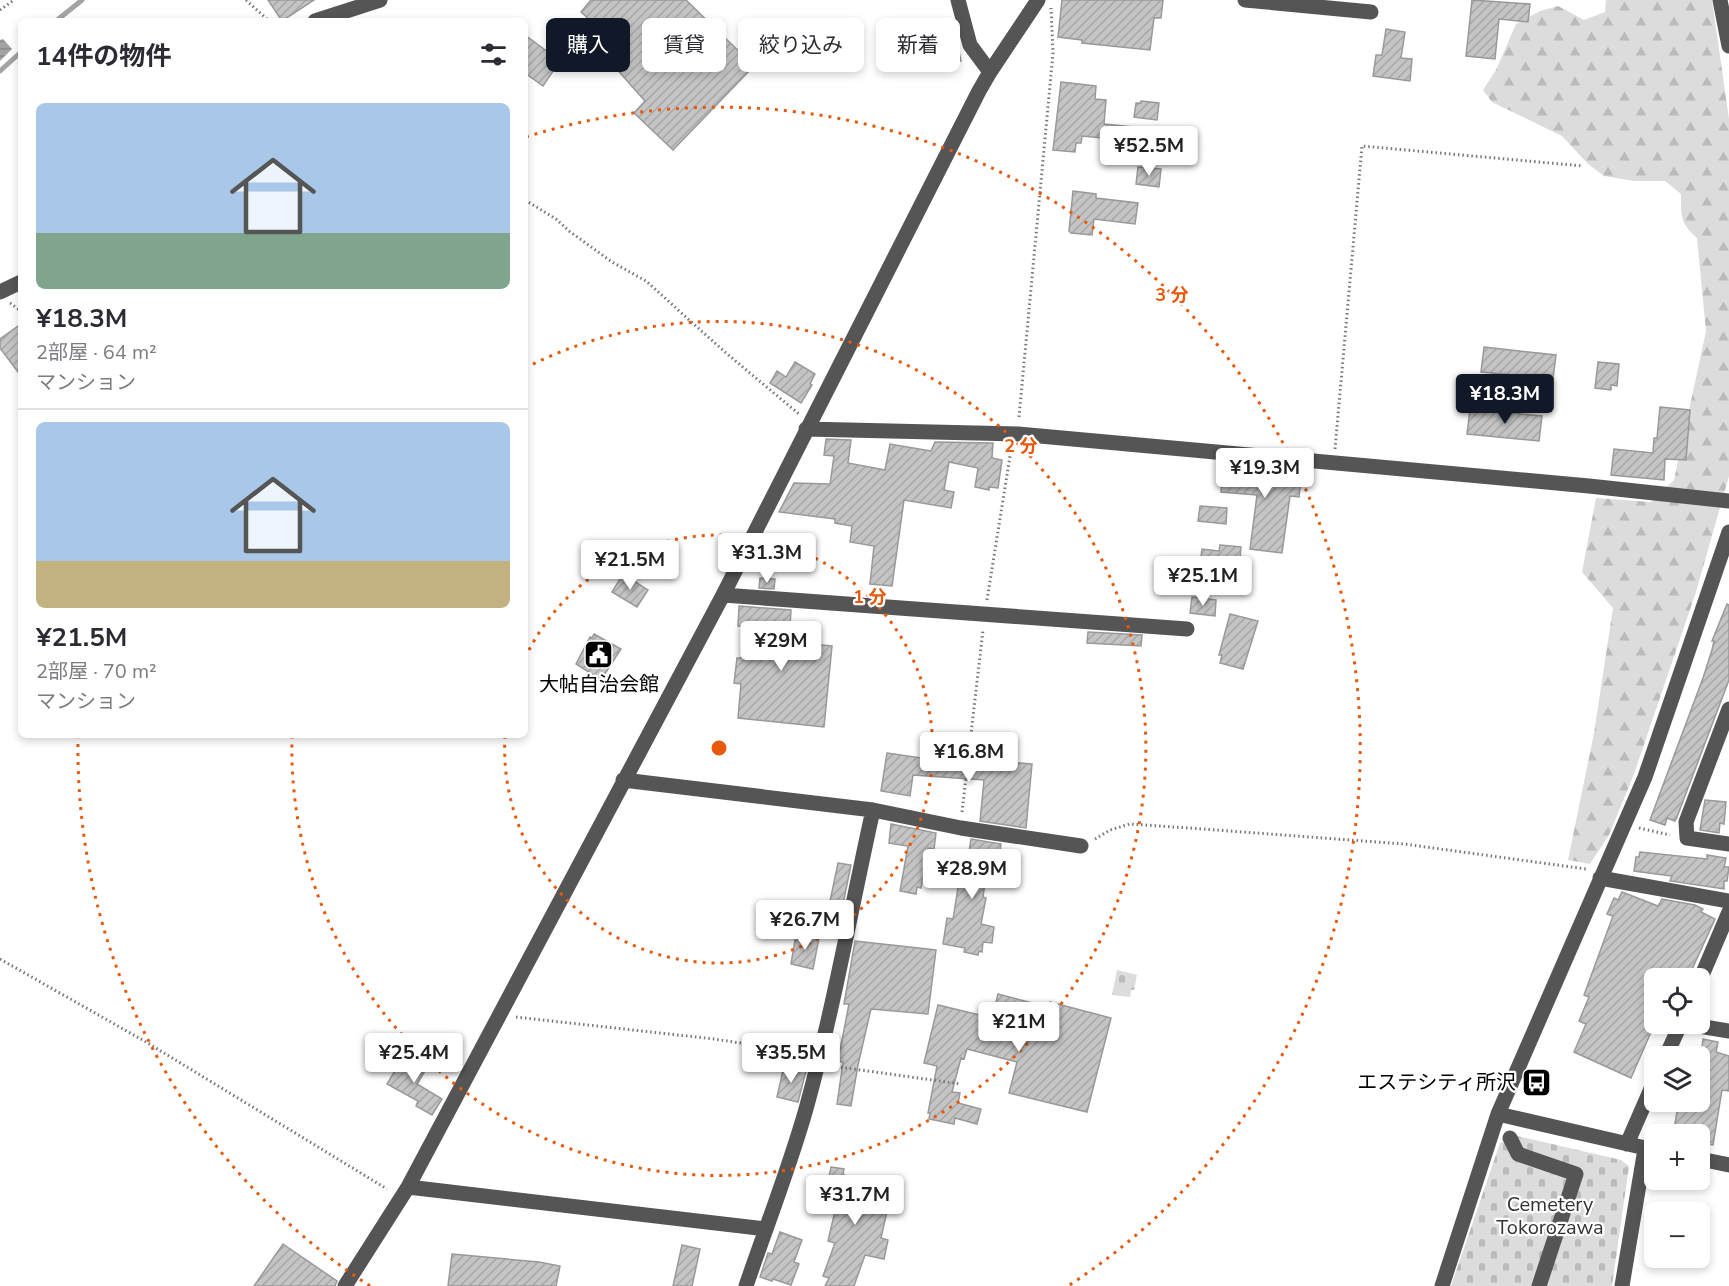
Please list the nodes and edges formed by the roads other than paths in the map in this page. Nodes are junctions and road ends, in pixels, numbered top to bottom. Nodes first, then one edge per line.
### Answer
1 (380, 0) edge
2 (958, 0) edge
3 (1038, 0) edge
4 (1245, 0) edge
5 (1720, 0) edge
6 (1371, 12) dead end
7 (324, 18) edge
8 (1729, 46) edge
9 (990, 72) junction
10 (18, 283) edge
11 (0, 292) edge
12 (808, 426) junction
13 (1729, 501) edge
14 (1729, 532) edge
15 (723, 595) junction
16 (1187, 629) dead end
17 (1729, 709) edge
18 (623, 780) junction
19 (873, 810) junction
20 (1729, 844) edge
21 (1081, 846) road end
22 (1601, 875) junction
23 (1729, 901) edge
24 (1729, 912) edge
25 (1705, 968) edge
26 (1710, 1028) edge
27 (1729, 1031) edge
28 (1644, 1104) edge
29 (1498, 1114) junction
30 (1510, 1138) dead end
31 (1626, 1144) junction
32 (1644, 1148) edge
33 (1710, 1161) edge
34 (1729, 1165) edge
35 (1644, 1178) edge
36 (405, 1193) junction
37 (766, 1229) junction
38 (345, 1286) edge
39 (746, 1286) edge
40 (1442, 1286) edge
41 (1539, 1286) edge
42 (1622, 1286) edge

1 - 7 street
2 - 9 street
3 - 9 street
4 - 6 street
5 - 8 street
9 - 12 street
10 - 11 street
12 - 13 street
12 - 15 street
14 - 22 street
15 - 16 street
15 - 18 street
17 - 20 street
18 - 19 street
18 - 36 street
19 - 21 street
19 - 37 street
22 - 23 street
22 - 29 street
24 - 25 street
26 - 27 street
28 - 31 street
29 - 31 street
29 - 40 street
30 - 41 street
31 - 32 street
33 - 34 street
35 - 42 street
36 - 37 street
36 - 38 street
37 - 39 street

